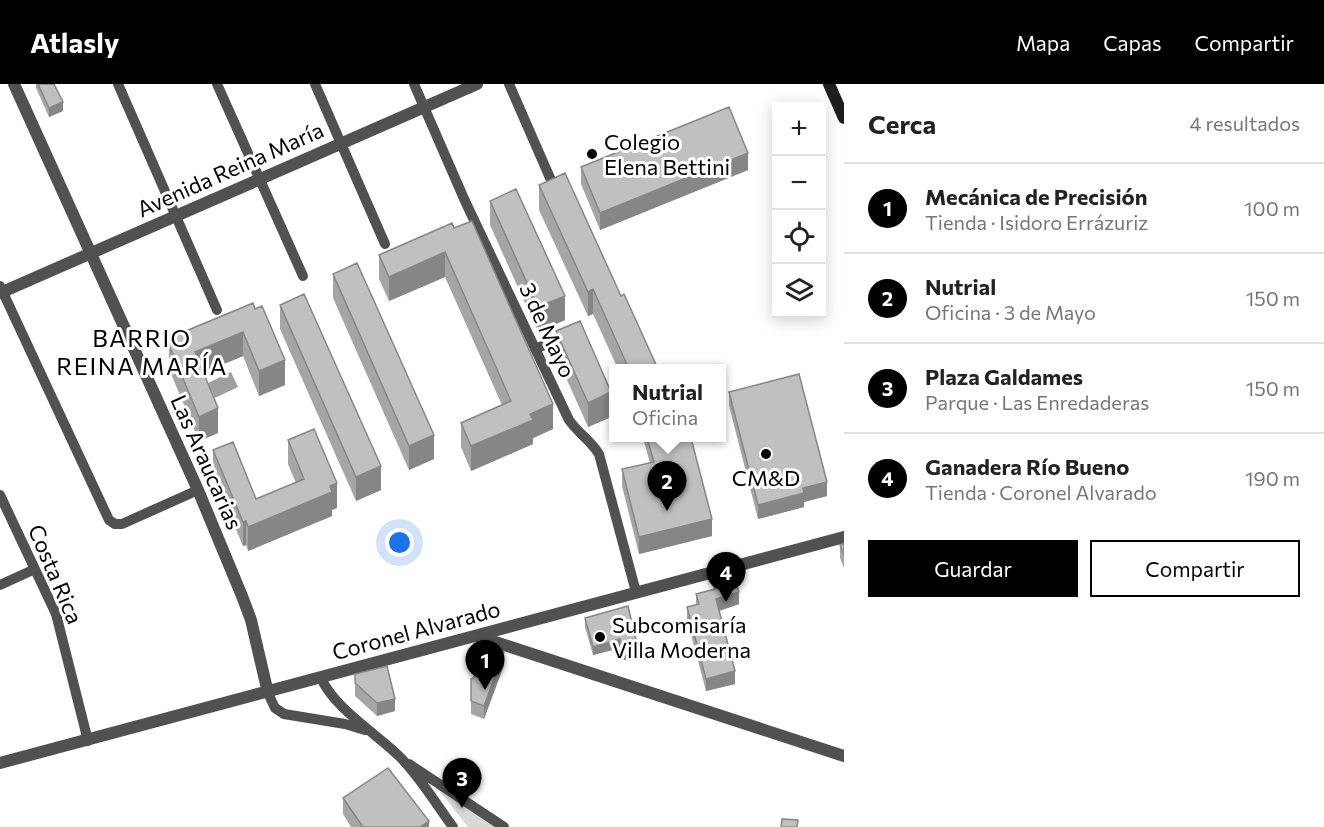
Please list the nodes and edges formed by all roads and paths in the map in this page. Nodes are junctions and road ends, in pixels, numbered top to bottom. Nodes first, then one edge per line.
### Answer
1 (14, 84) edge
2 (118, 84) edge
3 (217, 84) edge
4 (315, 84) edge
5 (414, 84) edge
6 (477, 84) edge
7 (509, 84) edge
8 (829, 84) edge
9 (424, 107) junction
10 (844, 118) edge
11 (341, 144) junction
12 (258, 180) junction
13 (554, 186) edge
14 (176, 216) junction
15 (385, 244) dead end
16 (90, 253) junction
17 (303, 276) dead end
18 (1, 290) edge
19 (217, 310) dead end
20 (580, 330) edge
21 (535, 349) junction
22 (198, 490) junction
23 (0, 495) edge
24 (844, 537) edge
25 (35, 569) junction
26 (0, 585) edge
27 (636, 592) junction
28 (520, 623) junction
29 (476, 635) junction
30 (524, 650) junction
31 (321, 678) junction
32 (268, 693) junction
33 (370, 732) junction
34 (88, 741) junction
35 (844, 756) edge
36 (401, 758) junction
37 (0, 764) edge
38 (453, 827) edge
39 (504, 827) edge

1 - 16 street, Las Araucarias
2 - 14 street
3 - 12 street
4 - 11 street
5 - 9 street, 3 de Mayo
6 - 9 street, Avenida Reina María
7 - 13 street
8 - 10 main road
9 - 11 street, Avenida Reina María
9 - 21 street, 3 de Mayo
11 - 12 street, Avenida Reina María
11 - 15 street
12 - 14 street, Avenida Reina María
12 - 17 street
14 - 16 street, Avenida Reina María
14 - 19 street
16 - 18 street, Avenida Reina María
16 - 22 street, Las Araucarias
18 - 22 street
20 - 21 street
21 - 27 street, 3 de Mayo
22 - 32 street, Las Araucarias
23 - 25 street, Costa Rica
24 - 27 street, Coronel Alvarado
25 - 26 street
25 - 34 street, Costa Rica
27 - 28 street, Coronel Alvarado
28 - 29 street, Coronel Alvarado
28 - 30 street
29 - 30 street
29 - 31 street, Coronel Alvarado
30 - 35 street
31 - 32 street, Coronel Alvarado
31 - 33 street
32 - 33 street
32 - 34 street, Coronel Alvarado
33 - 36 street
34 - 37 street, Coronel Alvarado
36 - 38 street
36 - 39 street

